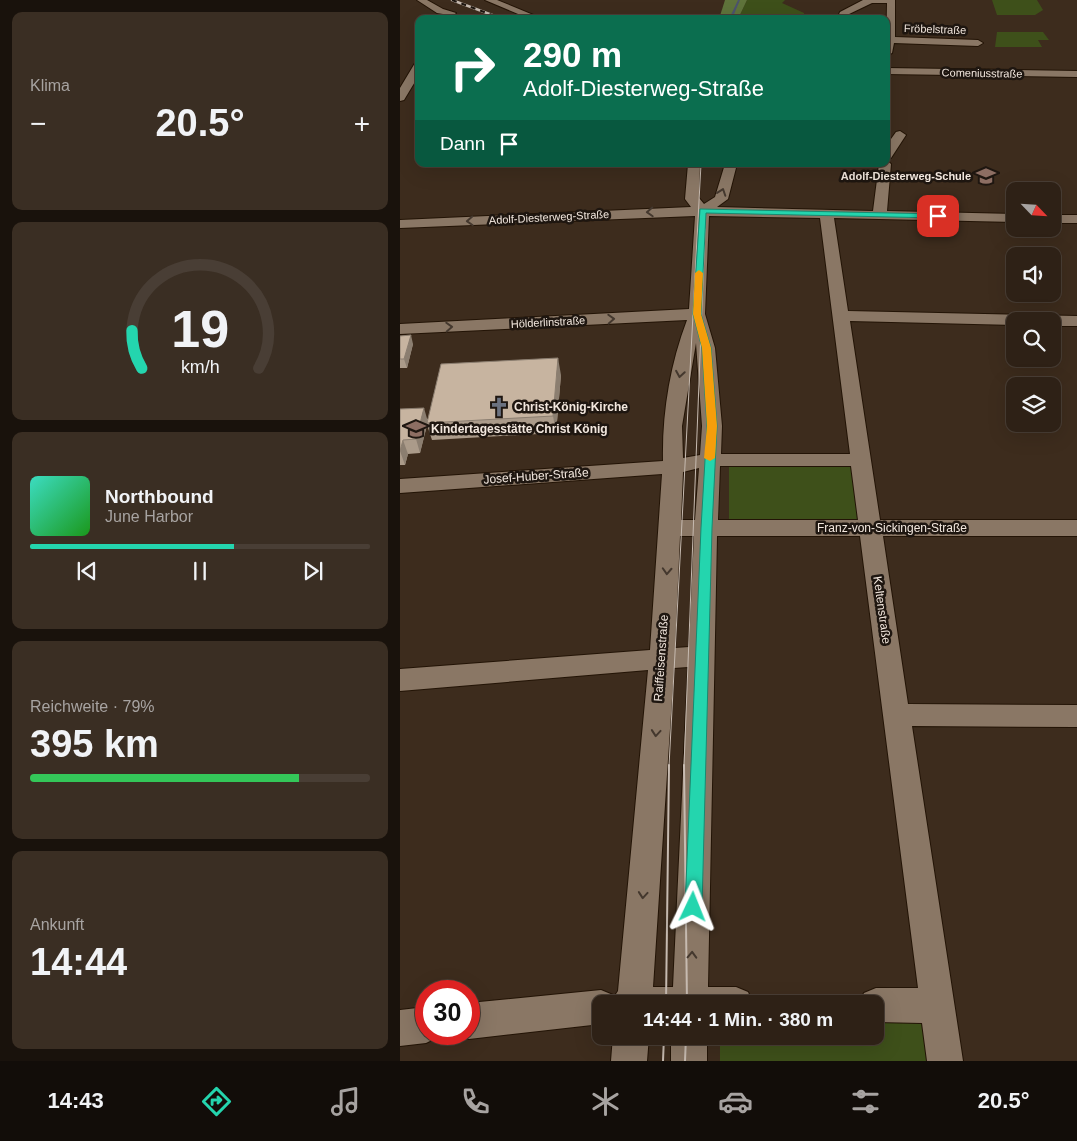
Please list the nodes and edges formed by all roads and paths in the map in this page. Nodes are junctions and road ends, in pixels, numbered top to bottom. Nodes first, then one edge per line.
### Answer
1 (421, 0) edge
2 (489, 0) edge
3 (891, 0) edge
4 (447, 15) edge
5 (528, 15) edge
6 (843, 15) edge
7 (890, 35) edge
8 (978, 43) dead end
9 (890, 71) edge
10 (415, 72) edge
11 (1077, 74) edge
12 (400, 98) edge
13 (900, 135) dead end
14 (890, 149) edge
15 (694, 167) edge
16 (730, 167) edge
17 (885, 167) edge
18 (702, 211) junction
19 (826, 214) junction
20 (880, 215) junction
21 (1006, 218) edge
22 (1061, 219) edge
23 (1077, 219) edge
24 (400, 224) edge
25 (840, 316) junction
26 (695, 321) junction
27 (1077, 321) edge
28 (400, 329) edge
29 (709, 460) junction
30 (860, 460) junction
31 (672, 467) junction
32 (400, 486) edge
33 (669, 528) junction
34 (706, 528) junction
35 (870, 528) junction
36 (1077, 528) edge
37 (702, 656) junction
38 (662, 658) junction
39 (400, 680) edge
40 (897, 715) junction
41 (1077, 716) edge
42 (635, 995) edge
43 (690, 995) edge
44 (884, 1005) edge
45 (938, 1006) junction
46 (592, 1008) edge
47 (480, 1020) edge
48 (415, 1026) edge
49 (400, 1028) edge
50 (630, 1045) edge
51 (689, 1045) edge
52 (629, 1061) edge
53 (688, 1061) edge
54 (946, 1061) edge

1 - 4 street
2 - 5 street
3 - 6 street, Fröbelstraße
3 - 7 street, Fröbelstraße
7 - 8 street, Fröbelstraße
9 - 11 street, Comeniusstraße
10 - 12 street
13 - 14 street
15 - 18 street, Raiffeisenstraße
18 -> 16 street
17 - 20 street
18 - 19 street, Adolf-Diesterweg-Straße
18 -> 24 street, Adolf-Diesterweg-Straße
18 - 26 street, Raiffeisenstraße
19 - 20 street, Adolf-Diesterweg-Straße
19 - 25 street, Keltenstraße
20 - 21 street, Adolf-Diesterweg-Straße
22 - 23 street
25 - 27 street
25 - 30 street, Keltenstraße
28 -> 26 street, Hölderlinstraße
26 - 29 street, Raiffeisenstraße
26 -> 31 street, Raiffeisenstraße
29 - 30 street, Josef-Huber-Straße
29 - 31 street, Josef-Huber-Straße
29 - 34 street, Raiffeisenstraße
30 - 35 street, Keltenstraße
31 - 32 street, Josef-Huber-Straße
31 - 33 street, Raiffeisenstraße
33 - 34 street, Franz-von-Sickingen-Straße
33 -> 38 street, Raiffeisenstraße
34 - 35 street, Franz-von-Sickingen-Straße
34 - 37 street, Raiffeisenstraße
35 - 36 street, Franz-von-Sickingen-Straße
35 - 40 street, Keltenstraße
37 - 38 street
43 -> 37 street, Raiffeisenstraße
38 - 39 street
38 -> 42 street, Raiffeisenstraße
40 - 41 street
40 - 45 street, Keltenstraße
44 - 45 street
45 - 54 street, Keltenstraße
46 - 47 street
48 - 49 street
50 - 52 street
51 - 53 street

